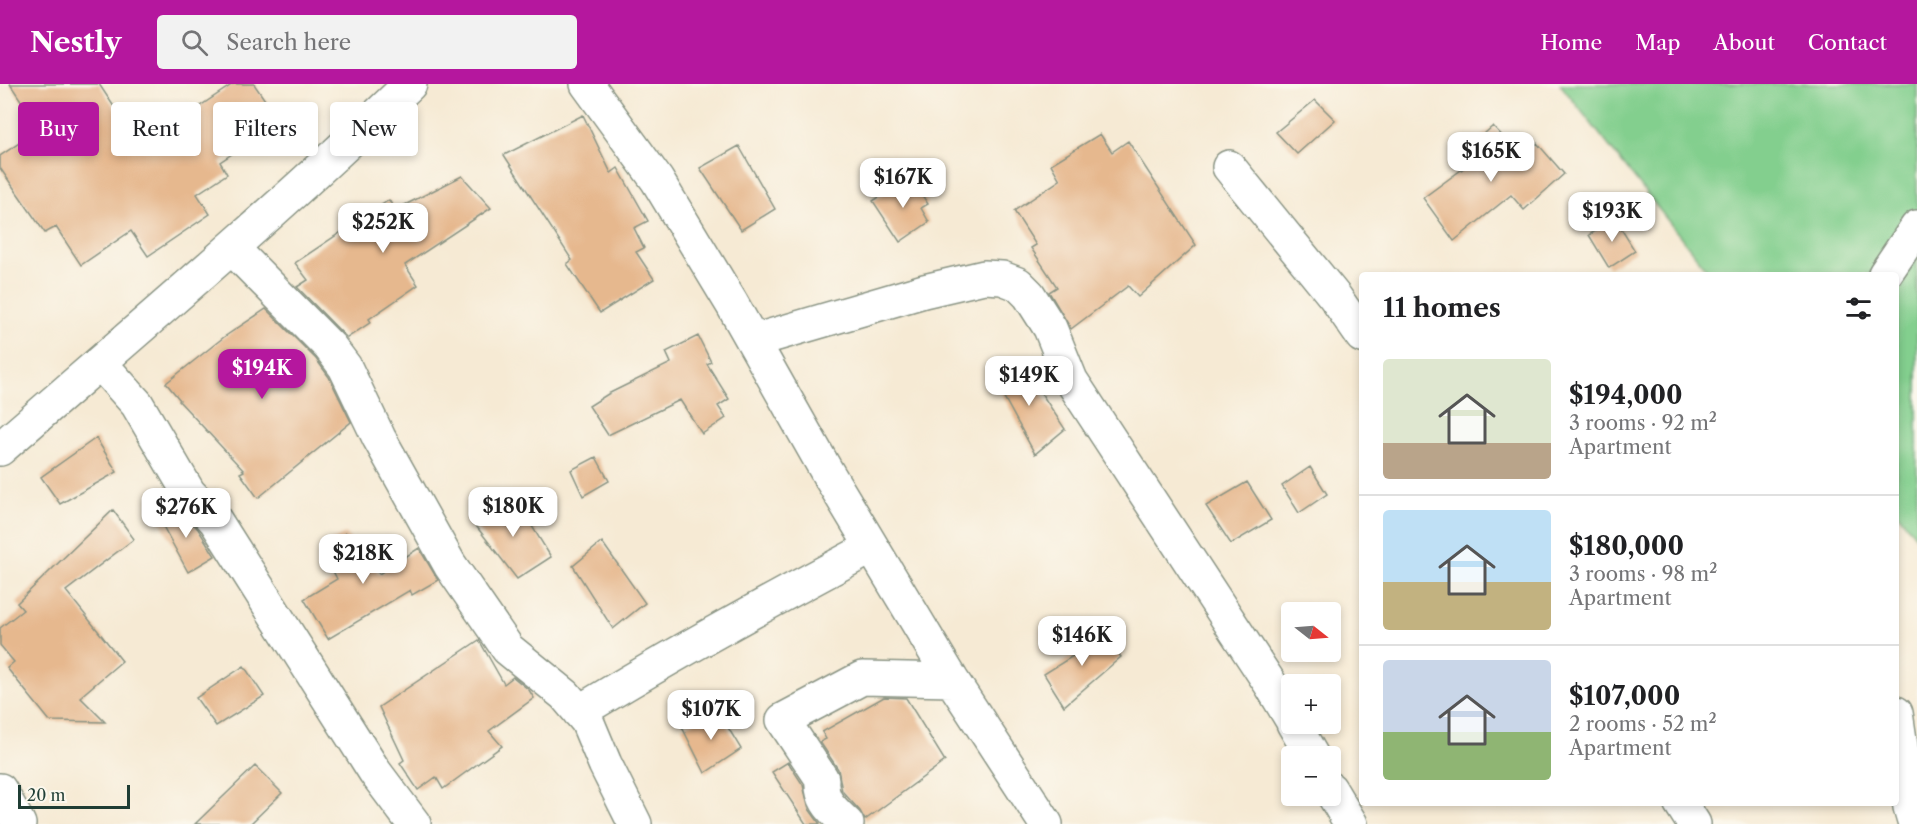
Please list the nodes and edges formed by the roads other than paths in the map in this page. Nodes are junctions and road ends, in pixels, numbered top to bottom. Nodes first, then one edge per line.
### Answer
1 (410, 84) edge
2 (587, 84) edge
3 (1229, 167) dead end
4 (1917, 227) edge
5 (232, 248) junction
6 (1886, 272) edge
7 (1359, 332) edge
8 (753, 341) junction
9 (100, 363) junction
10 (0, 450) edge
11 (872, 547) junction
12 (952, 680) junction
13 (1281, 703) edge
14 (579, 712) junction
15 (1899, 733) edge
16 (0, 790) edge
17 (1340, 806) edge
18 (1683, 806) edge
19 (19, 824) edge
20 (414, 824) edge
21 (634, 824) edge
22 (848, 824) edge
23 (1046, 824) edge
24 (1351, 824) edge
25 (1694, 824) edge
26 (1915, 824) edge

1 - 5 street
2 - 8 street
3 - 7 street
4 - 6 street
5 - 9 street
5 - 14 street
8 - 11 street
8 - 13 street
9 - 10 street
9 - 20 street
11 - 12 street
11 - 14 street
12 - 22 street
12 - 23 street
14 - 21 street
15 - 26 street
16 - 19 street
17 - 24 street
18 - 25 street

